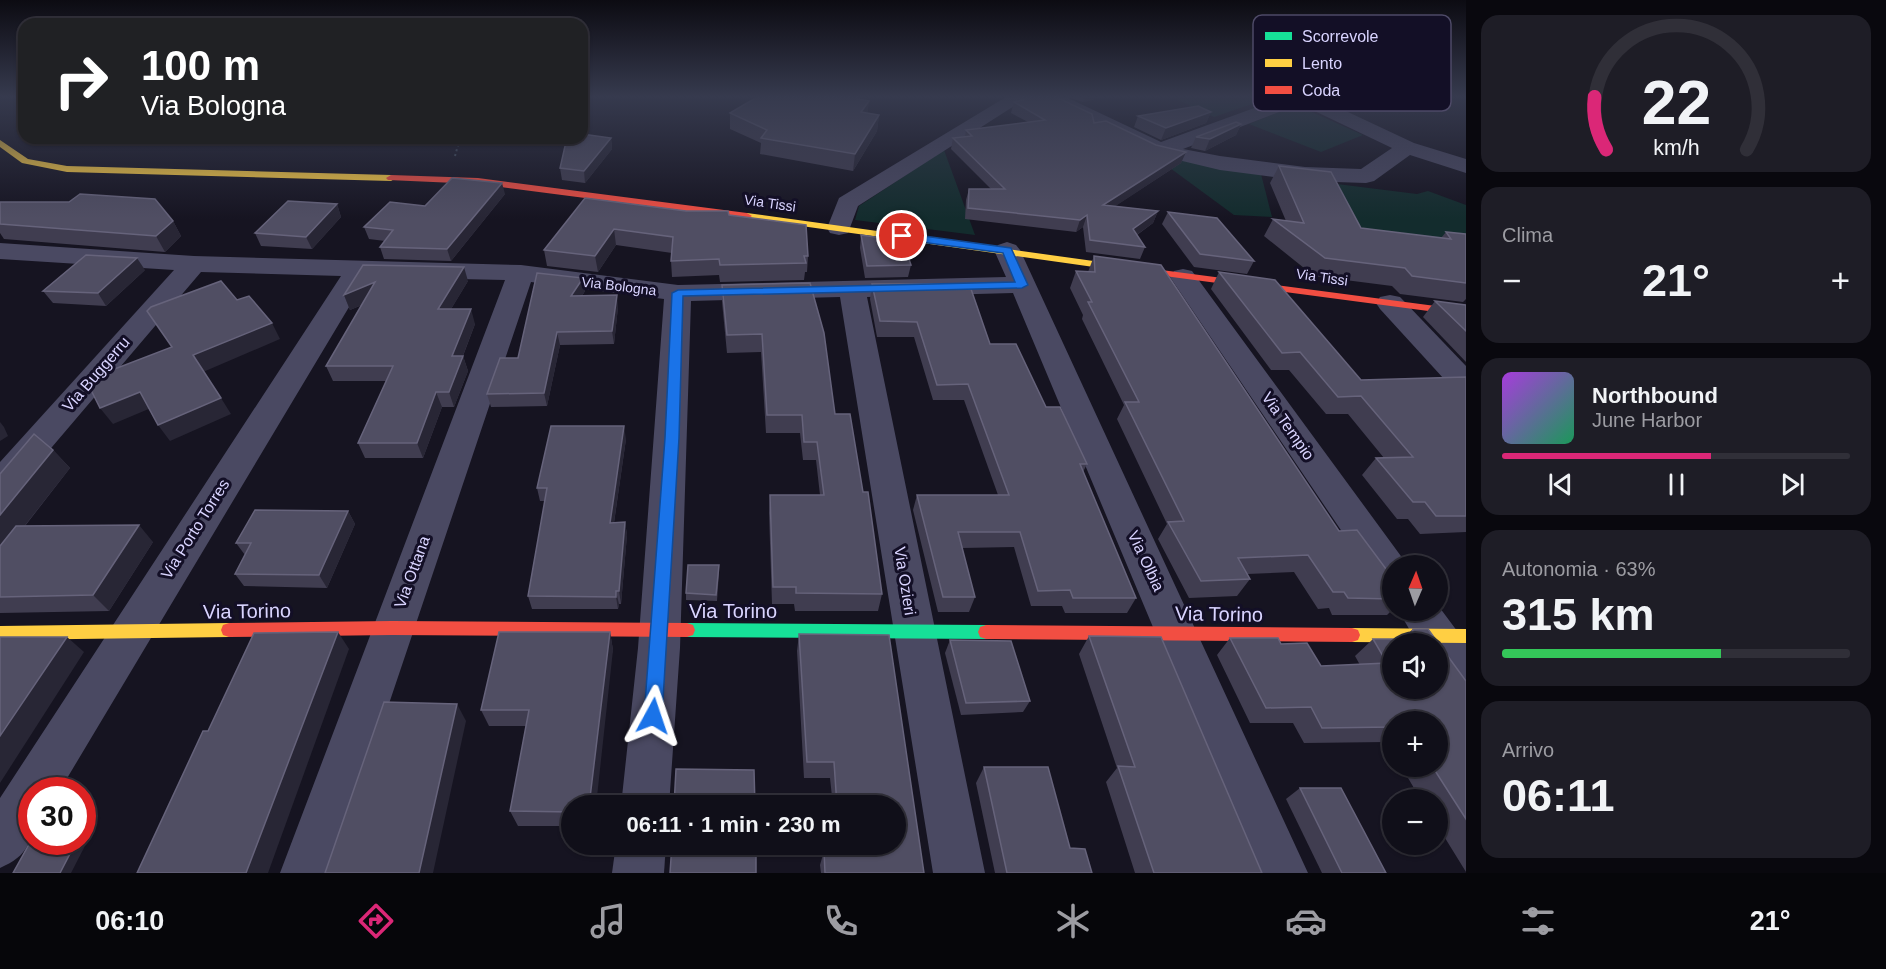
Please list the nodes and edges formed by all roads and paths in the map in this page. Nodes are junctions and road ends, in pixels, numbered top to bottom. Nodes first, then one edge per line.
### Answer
1 (953, 138) edge
2 (1135, 138) edge
3 (1193, 138) edge
4 (1387, 138) edge
5 (0, 143) edge
6 (1407, 147) junction
7 (1160, 150) junction
8 (1466, 166) edge
9 (839, 228) junction
10 (1007, 250) junction
11 (0, 251) edge
12 (194, 264) junction
13 (359, 268) junction
14 (521, 273) junction
15 (1183, 278) junction
16 (1022, 285) junction
17 (852, 288) junction
18 (678, 293) junction
19 (1390, 303) junction
20 (1466, 313) edge
21 (1466, 384) edge
22 (0, 485) edge
23 (1382, 560) edge
24 (1440, 627) edge
25 (392, 628) junction
26 (659, 631) junction
27 (914, 631) junction
28 (130, 632) junction
29 (0, 633) edge
30 (1178, 633) junction
31 (1466, 678) edge
32 (41, 777) edge
33 (646, 795) edge
34 (18, 814) edge
35 (0, 843) edge
36 (640, 855) edge
37 (306, 873) edge
38 (638, 873) edge
39 (959, 873) edge
40 (1282, 873) edge

1 - 9 street
2 - 7 street
3 - 7 street
4 - 6 street
5 - 9 main road, Via Tissi
6 - 7 street
6 - 8 street
9 - 10 main road, Via Tissi
10 - 15 main road, Via Tissi
10 - 16 street, Via Olbia
11 - 12 street, Via Bologna
12 - 13 street, Via Bologna
12 - 22 street, Via Buggerru
13 - 14 street, Via Bologna
13 - 28 street, Via Porto Torres
14 - 18 street, Via Bologna
14 - 25 street, Via Ottana
15 - 19 main road, Via Tissi
15 - 23 street, Via Tempio
16 - 17 street, Via Bologna
16 - 30 street, Via Olbia
17 - 18 street, Via Bologna
17 - 27 street, Via Ozieri
18 - 26 street
19 - 20 main road, Via Tissi
19 - 21 street
24 - 30 main road, Via Torino
24 - 31 street
25 - 26 main road, Via Torino
25 - 28 main road, Via Torino
25 - 37 street, Via Ottana
26 - 27 main road, Via Torino
26 - 33 street
27 - 30 main road, Via Torino
27 - 39 street, Via Ozieri
28 - 29 main road, Via Torino
28 - 32 street, Via Porto Torres
30 - 40 street, Via Olbia
34 - 35 street, Via Porto Torres
36 - 38 street

